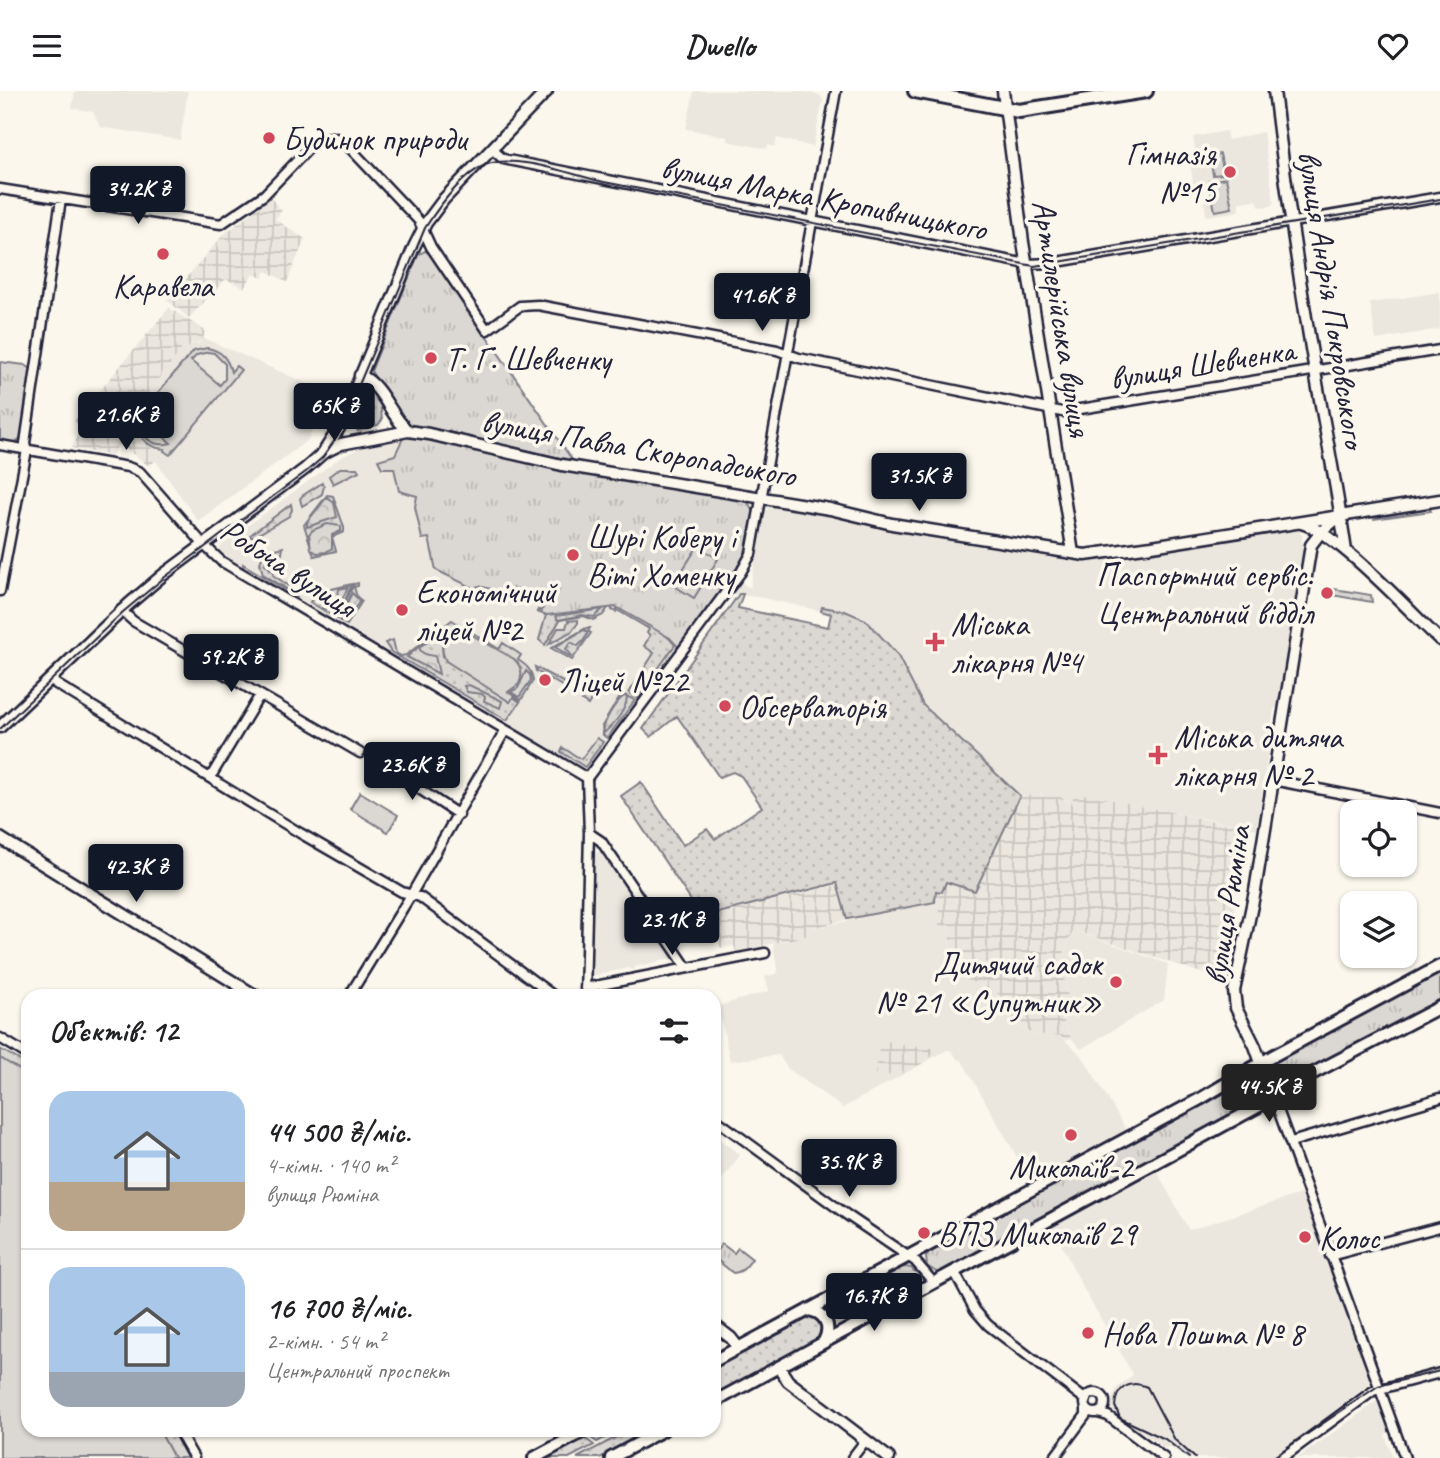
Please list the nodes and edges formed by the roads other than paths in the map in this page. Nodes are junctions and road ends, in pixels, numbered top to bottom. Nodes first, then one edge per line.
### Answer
1 (547, 91) edge
2 (836, 91) edge
3 (915, 91) edge
4 (1003, 91) edge
5 (1146, 91) edge
6 (1274, 91) edge
7 (1006, 109) junction
8 (492, 149) junction
9 (0, 189) edge
10 (1440, 197) edge
11 (61, 199) junction
12 (812, 221) junction
13 (1291, 223) junction
14 (422, 229) junction
15 (1027, 264) junction
16 (1440, 350) edge
17 (788, 353) junction
18 (1315, 371) junction
19 (360, 375) junction
20 (1050, 409) junction
21 (392, 410) junction
22 (343, 419) junction
23 (408, 431) junction
24 (376, 439) junction
25 (359, 442) junction
26 (0, 445) edge
27 (27, 450) junction
28 (323, 453) junction
29 (762, 498) junction
30 (1440, 500) edge
31 (1342, 515) junction
32 (1297, 522) junction
33 (1321, 532) junction
34 (204, 545) junction
35 (1311, 545) junction
36 (1346, 551) junction
37 (1073, 553) junction
38 (0, 591) edge
39 (121, 610) junction
40 (1440, 640) edge
41 (51, 678) junction
42 (260, 695) junction
43 (0, 727) edge
44 (505, 731) junction
45 (360, 753) dead end
46 (381, 764) dead end
47 (210, 778) junction
48 (587, 778) junction
49 (1273, 780) junction
50 (1440, 813) edge
51 (459, 815) junction
52 (589, 833) junction
53 (0, 838) edge
54 (411, 895) junction
55 (765, 953) dead end
56 (1440, 966) edge
57 (687, 968) junction
58 (245, 989) edge
59 (353, 989) edge
60 (545, 989) edge
61 (585, 989) edge
62 (598, 989) edge
63 (1440, 1007) edge
64 (0, 1038) edge
65 (21, 1051) edge
66 (1261, 1064) junction
67 (1273, 1095) junction
68 (1440, 1098) edge
69 (721, 1123) edge
70 (1292, 1142) junction
71 (1440, 1227) edge
72 (1330, 1256) junction
73 (907, 1257) junction
74 (954, 1271) junction
75 (934, 1283) junction
76 (808, 1310) junction
77 (721, 1330) edge
78 (824, 1342) junction
79 (738, 1347) junction
80 (721, 1357) edge
81 (779, 1367) junction
82 (1440, 1373) edge
83 (1379, 1388) junction
84 (721, 1398) edge
85 (1090, 1410) junction
86 (1106, 1411) junction
87 (182, 1437) edge
88 (573, 1437) edge
89 (652, 1437) edge
90 (865, 1441) junction
91 (627, 1454) edge
92 (194, 1458) edge
93 (534, 1458) edge
94 (611, 1458) edge
95 (852, 1458) edge
96 (889, 1458) edge
97 (1054, 1458) edge
98 (1164, 1458) edge
99 (1282, 1458) edge
100 (1405, 1458) edge

1 - 8 street
2 - 12 street
3 - 7 highway
4 - 7 street, Артилерійська вулиця
5 - 7 highway
6 - 13 street, вулиця Андрія Покровського
7 - 15 street, Артилерійська вулиця
8 - 12 street, вулиця Марка Кропивницького
8 - 14 street
9 - 11 street
10 - 13 street, вулиця Марка Кропивницького
11 - 14 street
11 - 27 street
12 - 15 street, вулиця Марка Кропивницького
12 - 17 street
13 - 15 street, вулиця Марка Кропивницького
13 - 18 street, вулиця Андрія Покровського
14 - 17 street, вулиця Шевченка
14 - 19 street
15 - 20 street, Артилерійська вулиця
16 - 18 street, вулиця Шевченка
17 - 20 street, вулиця Шевченка
17 - 29 street
18 - 20 street, вулиця Шевченка
18 - 31 street, вулиця Андрія Покровського
19 - 21 street
19 - 22 street
20 - 37 street, Артилерійська вулиця
21 - 23 street
21 - 24 street
22 - 25 street
22 - 28 street
23 - 24 street, вулиця Павла Скоропадського
23 - 29 street, вулиця Павла Скоропадського
24 - 25 street, вулиця Павла Скоропадського
25 - 28 street, вулиця Павла Скоропадського
26 - 27 street, Робоча вулиця
27 - 34 street, Робоча вулиця
27 - 38 street
28 - 34 street
29 - 37 street, вулиця Павла Скоропадського
29 - 48 street
30 - 31 street, вулиця Павла Скоропадського
31 - 32 street, вулиця Павла Скоропадського
31 - 33 street, вулиця Рюміна
31 - 36 street, вулиця Андрія Покровського
32 - 33 street
32 - 35 street
32 - 37 street, вулиця Павла Скоропадського
33 - 35 street, вулиця Рюміна
33 - 36 street
34 - 39 street
34 - 44 street, Робоча вулиця
35 - 49 street, вулиця Рюміна
36 - 40 street
39 - 41 street
39 - 42 street
41 - 43 street
41 - 47 street
42 - 45 street
42 - 47 street
44 - 48 street, Робоча вулиця
44 - 51 street
46 - 51 street
47 - 54 street
48 - 52 street
49 - 50 street
49 - 66 street, вулиця Рюміна
51 - 54 street
52 - 57 street
52 - 61 street
53 - 58 street
54 - 59 street
54 - 60 street
55 - 57 street
56 - 66 main road
57 - 62 street
63 - 67 main road
64 - 65 street
66 - 67 street, вулиця Рюміна
66 - 73 main road
67 - 70 street, вулиця Рюміна
67 - 74 main road
68 - 70 street
69 - 73 street
70 - 72 street, вулиця Рюміна
71 - 72 street
72 - 83 street, вулиця Рюміна
73 - 75 street
73 - 76 main road
74 - 75 main road
74 - 85 street
75 - 78 main road
76 - 78 main road
76 - 79 main road
77 - 79 street
78 - 81 main road
79 - 80 main road
81 - 84 main road
81 - 90 street
82 - 83 street
83 - 99 street
83 - 100 street, вулиця Рюміна
85 - 86 street
85 - 86 street
85 - 97 street
86 - 98 street
87 - 92 street
88 - 93 main road
89 - 91 main road
90 - 95 street
90 - 96 street
91 - 94 main road

